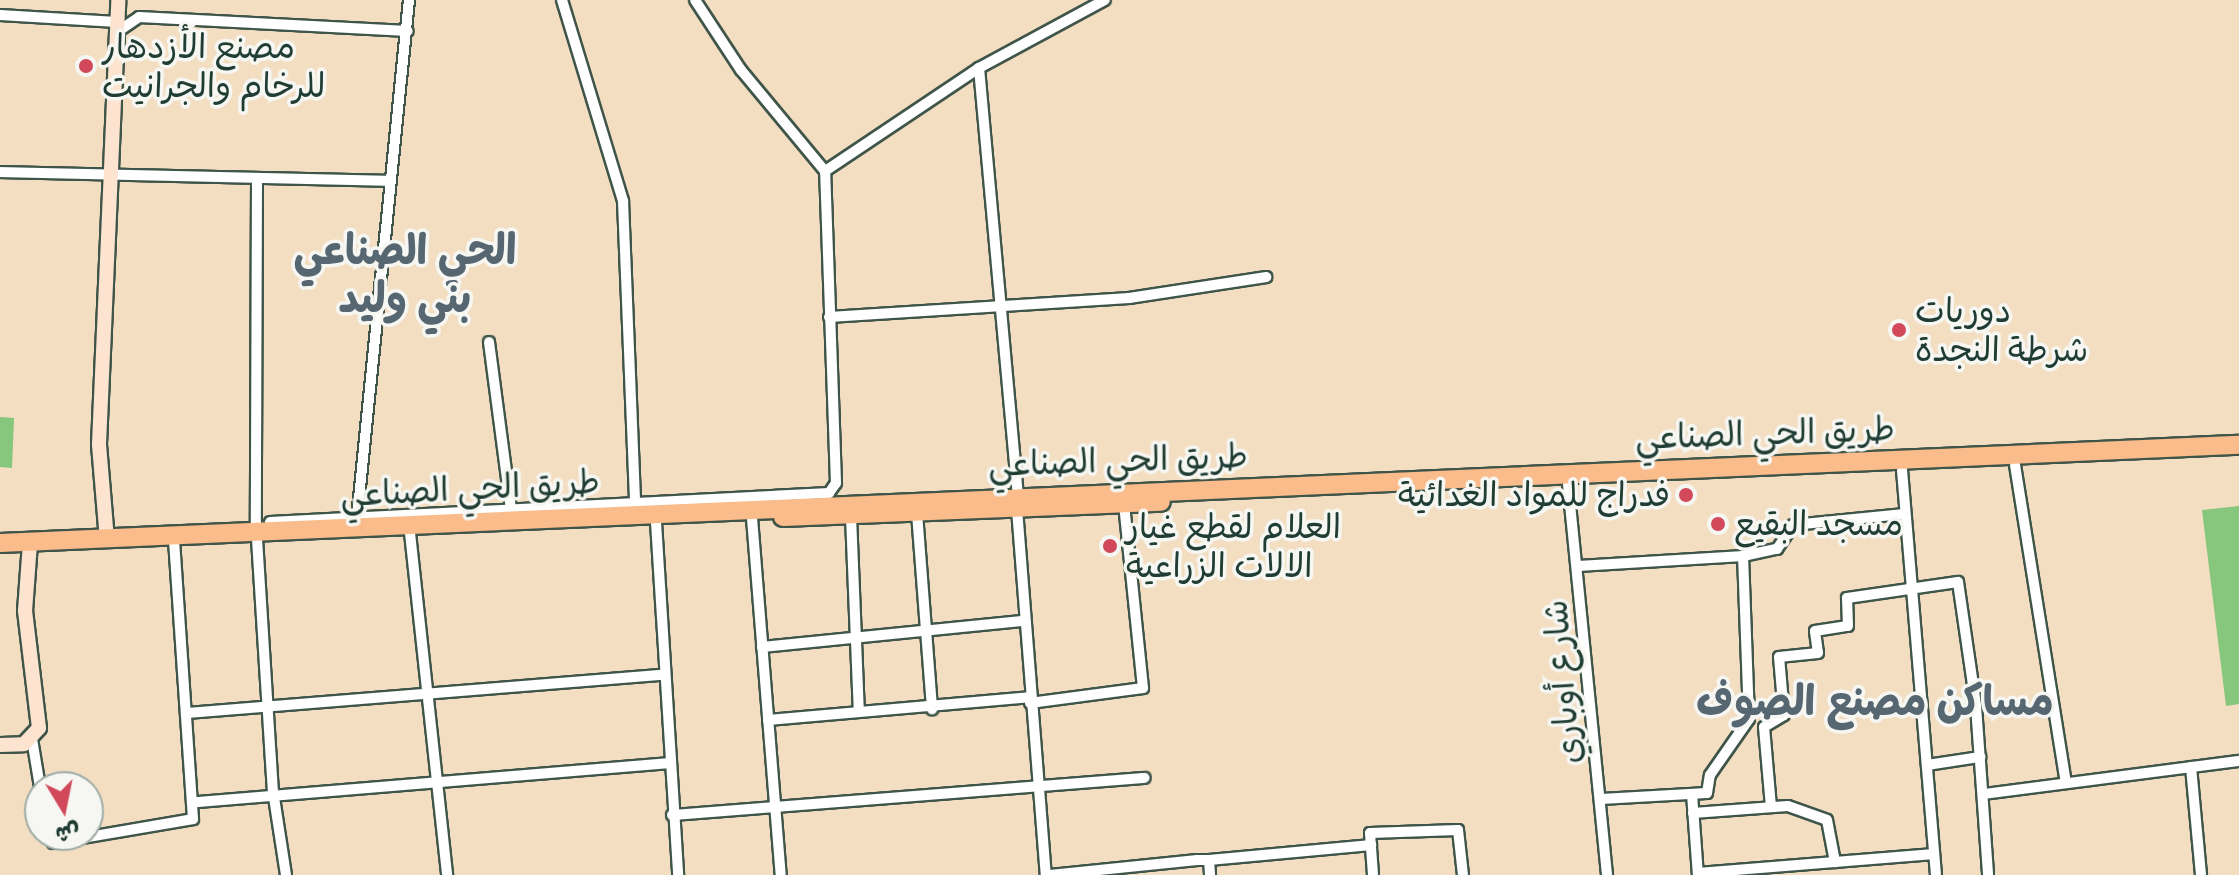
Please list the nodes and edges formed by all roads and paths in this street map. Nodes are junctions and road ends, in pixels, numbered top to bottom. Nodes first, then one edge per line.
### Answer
1 (119, 0) edge
2 (409, 0) edge
3 (562, 0) edge
4 (695, 0) edge
5 (1105, 0) edge
6 (0, 15) edge
7 (139, 17) junction
8 (116, 28) junction
9 (408, 31) junction
10 (979, 68) junction
11 (825, 171) junction
12 (0, 172) edge
13 (110, 175) junction
14 (257, 180) junction
15 (391, 181) junction
16 (1266, 277) dead end
17 (1004, 308) junction
18 (829, 317) junction
19 (489, 342) dead end
20 (2239, 445) edge
21 (2239, 456) edge
22 (2015, 465) junction
23 (1902, 470) junction
24 (836, 483) junction
25 (1568, 484) junction
26 (1018, 502) junction
27 (836, 503) junction
28 (635, 504) junction
29 (1124, 504) junction
30 (511, 510) junction
31 (917, 513) junction
32 (1904, 514) junction
33 (851, 516) junction
34 (357, 518) junction
35 (752, 518) junction
36 (656, 522) junction
37 (256, 528) junction
38 (410, 533) junction
39 (174, 538) junction
40 (107, 540) junction
41 (0, 543) edge
42 (30, 543) junction
43 (1743, 556) junction
44 (1579, 566) junction
45 (1908, 588) junction
46 (1022, 621) junction
47 (926, 631) junction
48 (857, 638) junction
49 (762, 647) junction
50 (663, 675) junction
51 (428, 689) junction
52 (1029, 700) junction
53 (271, 705) junction
54 (932, 709) junction
55 (859, 712) junction
56 (186, 713) junction
57 (1749, 719) junction
58 (768, 720) junction
59 (1764, 727) junction
60 (32, 739) junction
61 (0, 745) edge
62 (1980, 757) junction
63 (2239, 761) edge
64 (668, 763) junction
65 (1927, 765) junction
66 (2191, 767) junction
67 (37, 771) edge
68 (1145, 778) dead end
69 (437, 779) junction
70 (2066, 783) junction
71 (1040, 788) junction
72 (273, 791) junction
73 (1692, 794) junction
74 (1984, 794) junction
75 (1601, 799) junction
76 (197, 802) junction
77 (1771, 807) junction
78 (778, 810) junction
79 (1693, 813) junction
80 (672, 815) junction
81 (104, 835) edge
82 (1371, 845) junction
83 (1934, 854) junction
84 (1209, 860) junction
85 (1835, 862) junction
86 (1803, 870) edge
87 (1743, 872) edge
88 (1698, 874) edge
89 (286, 875) edge
90 (447, 875) edge
91 (678, 875) edge
92 (781, 875) edge
93 (1048, 875) edge
94 (1210, 875) edge
95 (1373, 875) edge
96 (1463, 875) edge
97 (1607, 875) edge
98 (1936, 875) edge
99 (1988, 875) edge
100 (2201, 875) edge

1 - 7 street
1 - 8 street
2 - 9 street
3 - 28 street
4 - 11 street
5 - 10 street
6 - 8 street
7 - 8 street
7 - 9 street
8 - 13 street
9 - 15 street
10 - 11 street
10 - 17 street
11 - 18 street
12 - 13 street
13 - 14 street
13 - 40 street
14 - 15 street
14 - 37 street
15 - 34 street
16 - 17 street
17 - 18 street
17 - 26 street
18 - 24 street
19 - 30 street
20 - 26 highway, طريق الحي الصناعي
21 - 22 highway
22 - 23 highway
22 - 70 street
23 - 25 highway
23 - 32 street
24 - 27 street
24 - 28 street
25 - 29 highway
25 - 44 street, شارع أوباري
26 - 27 highway, طريق الحي الصناعي
26 - 29 highway
26 - 31 highway
26 - 46 street
27 - 37 highway, طريق الحي الصناعي
28 - 30 street
29 - 52 street
30 - 34 street
31 - 33 highway
31 - 47 street
32 - 43 street
32 - 45 street
33 - 35 highway
33 - 48 street
34 - 37 street
35 - 36 highway
35 - 49 street
36 - 38 highway
36 - 50 street
37 - 38 highway
37 - 39 highway, طريق الحي الصناعي
37 - 53 street
38 - 51 street
39 - 40 highway, طريق الحي الصناعي
39 - 56 street
40 - 42 highway, طريق الحي الصناعي
41 - 42 highway, طريق الحي الصناعي
42 - 60 street
43 - 44 street
43 - 57 street
44 - 75 street, شارع أوباري
45 - 59 street
45 - 62 street
45 - 65 street
46 - 47 street
46 - 52 street
47 - 48 street
47 - 54 street
48 - 49 street
48 - 55 street
49 - 58 street
50 - 51 street
50 - 64 street
51 - 53 street
51 - 69 street
52 - 54 street
52 - 71 street
53 - 56 street
53 - 72 street
54 - 55 street
55 - 58 street
56 - 76 street
57 - 59 street
57 - 73 street
58 - 78 street
59 - 77 street
60 - 61 street
60 - 67 street
62 - 65 street
62 - 74 street
63 - 66 street
64 - 69 street
64 - 80 street
65 - 83 street
66 - 70 street
66 - 100 street
68 - 71 street
69 - 72 street
69 - 90 street
70 - 74 street
71 - 78 street
71 - 93 street
72 - 76 street
72 - 89 street
73 - 75 street
73 - 79 street
74 - 99 street
75 - 97 street, شارع أوباري
76 - 81 street
77 - 79 street
77 - 85 street
78 - 80 street
78 - 92 street
79 - 88 street
80 - 91 street
82 - 84 street
82 - 95 street
82 - 96 street
83 - 85 street
83 - 98 street
84 - 93 street
84 - 94 street
85 - 86 street
86 - 87 street
87 - 88 street

